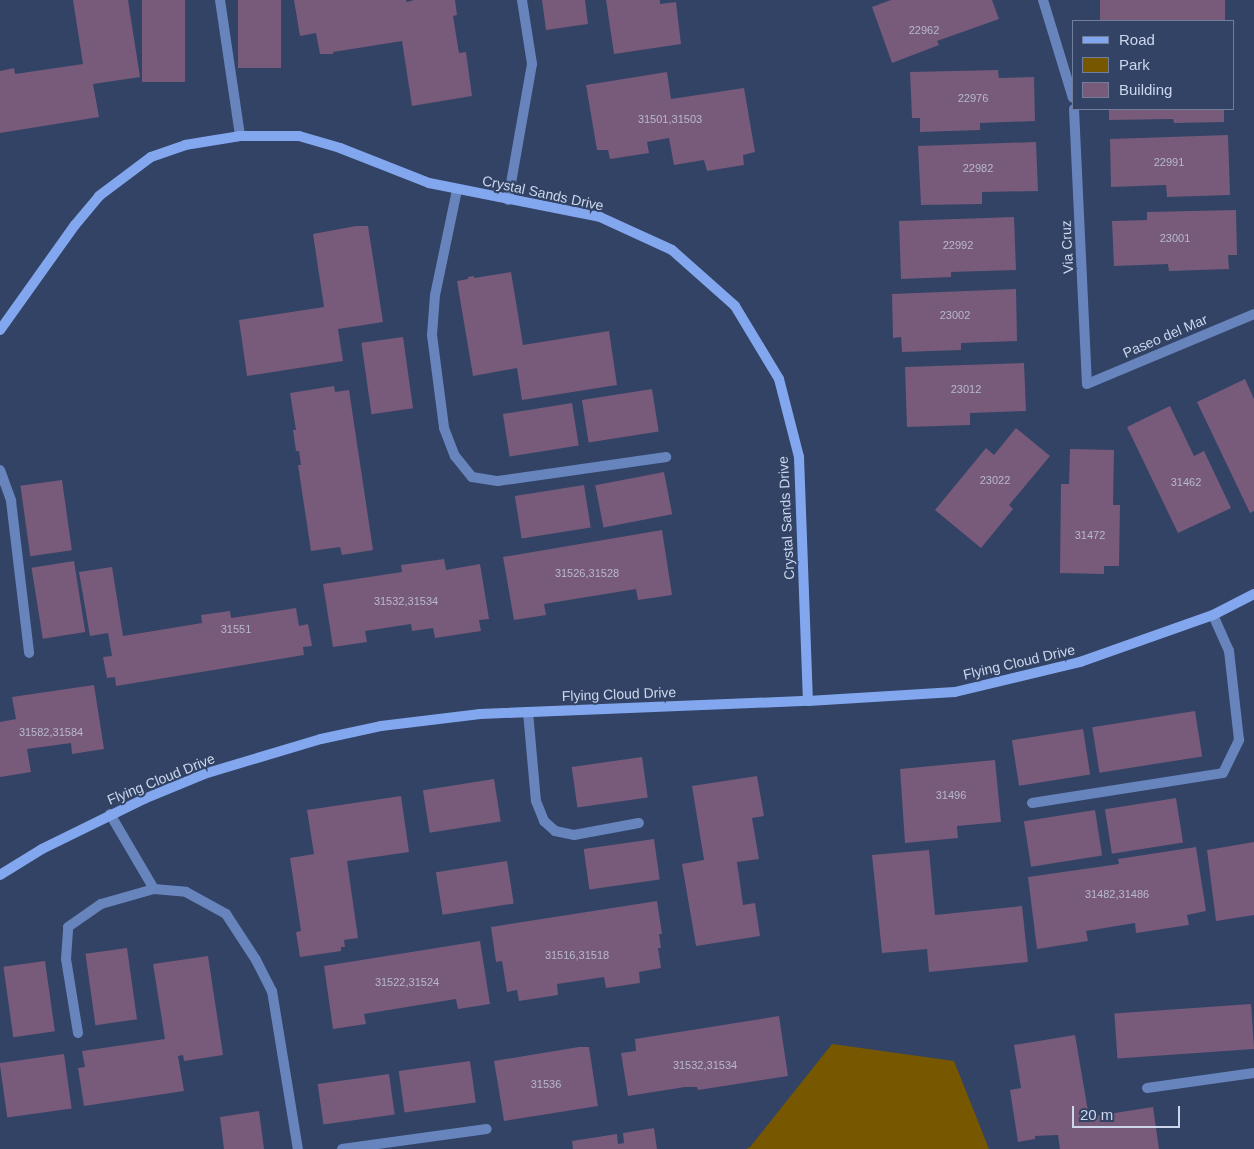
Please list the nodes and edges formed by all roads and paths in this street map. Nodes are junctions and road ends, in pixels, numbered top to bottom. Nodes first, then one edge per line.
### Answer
1 (220, 0) edge
2 (522, 0) edge
3 (1043, 0) edge
4 (1072, 95) edge
5 (1074, 110) edge
6 (240, 136) junction
7 (457, 190) junction
8 (508, 200) junction
9 (1254, 314) edge
10 (0, 330) edge
11 (1087, 384) joint
12 (666, 457) dead end
13 (0, 470) edge
14 (1254, 594) edge
15 (1213, 615) junction
16 (29, 653) dead end
17 (808, 701) junction
18 (528, 712) junction
19 (1032, 803) dead end
20 (110, 814) junction
21 (639, 823) dead end
22 (0, 874) edge
23 (154, 889) junction
24 (78, 1033) dead end
25 (1254, 1073) edge
26 (1146, 1088) dead end
27 (487, 1129) dead end
28 (298, 1149) edge
29 (342, 1149) edge

1 - 6 street
2 - 8 street
3 - 4 street
5 - 11 street, Via Cruz
6 - 7 street, Crystal Sands Drive
6 - 10 street, Crystal Sands Drive
7 - 8 street, Crystal Sands Drive
7 - 12 street
8 - 17 street, Crystal Sands Drive
9 - 11 street, Paseo del Mar
13 - 16 street
14 - 15 street, Flying Cloud Drive
15 - 17 street, Flying Cloud Drive
15 - 19 street
17 - 18 street, Flying Cloud Drive
18 - 20 street, Flying Cloud Drive
18 - 21 street
20 - 22 street, Flying Cloud Drive
20 - 23 street
23 - 24 street
23 - 28 street
25 - 26 street
27 - 29 street

